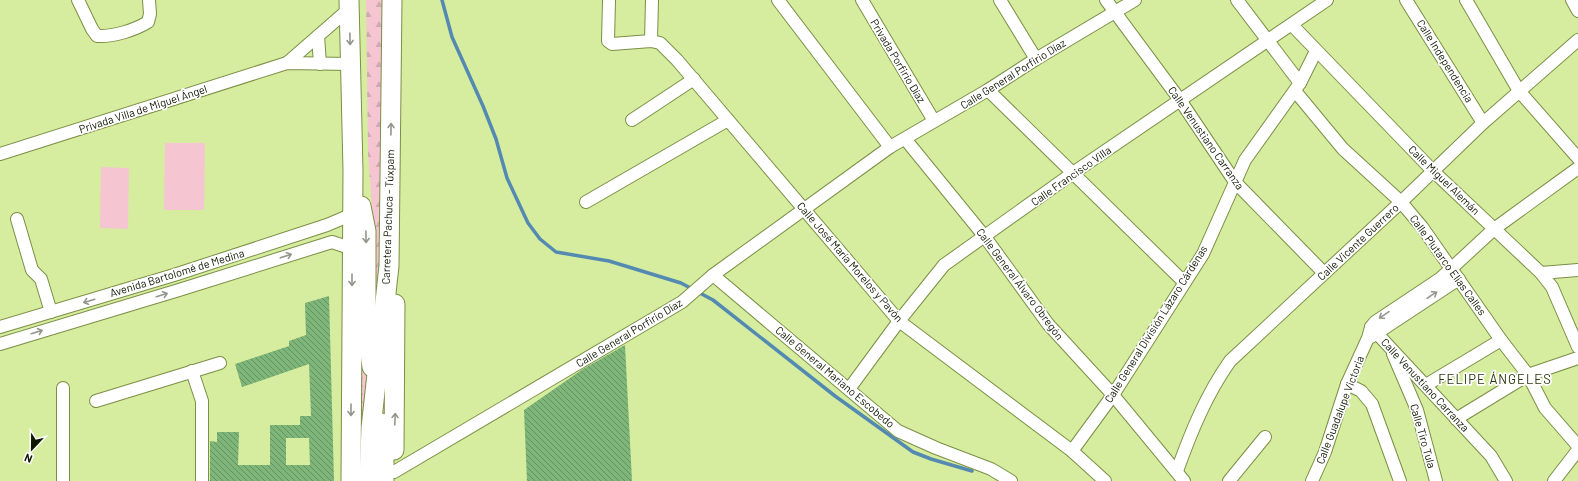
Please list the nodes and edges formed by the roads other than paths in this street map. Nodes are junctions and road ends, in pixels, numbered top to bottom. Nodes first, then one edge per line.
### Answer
1 (78, 0) edge
2 (149, 0) edge
3 (392, 0) edge
4 (609, 0) edge
5 (652, 0) edge
6 (778, 0) edge
7 (862, 0) edge
8 (1000, 0) edge
9 (1106, 0) edge
10 (1135, 0) edge
11 (1237, 0) edge
12 (1328, 0) edge
13 (1406, 0) edge
14 (1466, 0) edge
15 (1572, 0) edge
16 (349, 5) edge
17 (1578, 11) edge
18 (1114, 12) junction
19 (1292, 25) junction
20 (318, 36) junction
21 (1578, 40) edge
22 (656, 42) junction
23 (1268, 42) junction
24 (1316, 51) junction
25 (1036, 59) junction
26 (287, 63) junction
27 (320, 64) junction
28 (350, 64) junction
29 (694, 79) junction
30 (1297, 87) junction
31 (988, 90) junction
32 (1520, 91) junction
33 (1180, 100) junction
34 (632, 120) dead end
35 (728, 120) junction
36 (934, 121) junction
37 (1484, 123) junction
38 (906, 140) junction
39 (890, 147) junction
40 (0, 154) edge
41 (1578, 158) edge
42 (1578, 168) edge
43 (353, 171) junction
44 (1433, 171) junction
45 (1073, 173) junction
46 (1235, 182) junction
47 (586, 202) dead end
48 (1401, 202) junction
49 (804, 210) junction
50 (353, 214) junction
51 (17, 219) dead end
52 (1494, 229) junction
53 (985, 237) junction
54 (352, 249) junction
55 (389, 266) junction
56 (1451, 269) junction
57 (1578, 270) edge
58 (1324, 273) junction
59 (1541, 273) junction
60 (174, 275) junction
61 (710, 278) junction
62 (1459, 279) junction
63 (1184, 282) junction
64 (179, 290) junction
65 (1411, 304) junction
66 (51, 312) junction
67 (899, 321) junction
68 (0, 327) edge
69 (1372, 333) junction
70 (1501, 340) junction
71 (0, 344) edge
72 (1390, 347) junction
73 (1578, 347) edge
74 (1578, 358) edge
75 (220, 363) dead end
76 (192, 371) junction
77 (1528, 375) junction
78 (1347, 384) junction
79 (1426, 384) junction
80 (63, 388) dead end
81 (849, 389) junction
82 (376, 392) junction
83 (1113, 395) junction
84 (96, 401) dead end
85 (1456, 419) junction
86 (1265, 437) dead end
87 (1578, 446) edge
88 (1072, 450) junction
89 (1578, 450) edge
90 (1177, 471) junction
91 (390, 478) edge
92 (63, 481) edge
93 (202, 481) edge
94 (351, 481) edge
95 (369, 481) edge
96 (1011, 481) edge
97 (1105, 481) edge
98 (1184, 481) edge
99 (1228, 481) edge
100 (1312, 481) edge
101 (1400, 481) edge
102 (1436, 481) edge
103 (1506, 481) edge
104 (1554, 481) edge

1 - 2 street
55 -> 3 main road, Carretera Pachuca - Túxpam
4 - 22 street
5 - 22 street
6 - 39 street
7 - 36 street, Privada Porfirio Díaz
8 - 25 street
9 - 18 street, Calle Venustiano Carranza
10 - 18 street, Calle General Porfirio Díaz
11 - 23 street, Calle Plutarco Elías Calles
12 - 19 street, Calle Francisco Villa
13 - 37 street, Calle Independencia
14 - 32 street
15 - 17 street
16 - 20 street, Privada Villa de Miguel Ángel
16 -> 28 main road
18 - 25 street, Calle General Porfirio Díaz
18 - 33 street, Calle Venustiano Carranza
19 - 23 street, Calle Francisco Villa
19 - 24 street, Calle Miguel Alemán
20 - 26 street, Privada Villa de Miguel Ángel
20 - 27 street
21 - 32 street, Calle Vicente Guerrero
22 - 29 street, Calle José María Morelos y Pavón
23 - 30 street, Calle Plutarco Elías Calles
23 - 33 street, Calle Francisco Villa
24 - 30 street, Calle General División Lázaro Cárdenas
24 - 44 street, Calle Miguel Alemán
25 - 31 street, Calle General Porfirio Díaz
26 - 27 street, Privada Villa de Miguel Ángel
26 - 40 street, Privada Villa de Miguel Ángel
27 - 28 street, Privada Villa de Miguel Ángel
28 - 43 main road
29 - 34 street
29 - 35 street, Calle José María Morelos y Pavón
30 - 46 street, Calle General División Lázaro Cárdenas
30 - 48 street, Calle Plutarco Elías Calles
31 - 36 street, Calle General Porfirio Díaz
31 - 45 street
32 - 37 street, Calle Vicente Guerrero
32 - 41 street
33 - 45 street, Calle Francisco Villa
33 - 46 street, Calle Venustiano Carranza
35 - 47 street
35 - 49 street, Calle José María Morelos y Pavón
36 - 38 street, Calle General Porfirio Díaz
37 - 44 street, Calle Vicente Guerrero
38 - 39 street, Calle General Porfirio Díaz
38 - 53 street, Calle General Álvaro Obregón
39 - 49 street, Calle General Porfirio Díaz
42 - 52 street, Calle Guadalupe Victoria
43 - 50 main road
43 -> 82 main road
44 - 48 street, Calle Vicente Guerrero
44 - 52 street, Calle Miguel Alemán
45 - 53 street, Calle Francisco Villa
45 - 63 street
46 - 58 street, Calle Venustiano Carranza
46 - 63 street, Calle General División Lázaro Cárdenas
48 - 56 street, Calle Plutarco Elías Calles
48 - 58 street, Calle Vicente Guerrero
49 - 61 street, Calle General Porfirio Díaz
49 - 67 street, Calle José María Morelos y Pavón
50 - 54 main road
50 - 60 street, Avenida Bartolomé de Medina
51 - 66 street
52 - 56 street, Calle Guadalupe Victoria
52 - 59 street, Calle Miguel Alemán
53 - 67 street, Calle Francisco Villa
53 - 83 street, Calle General Álvaro Obregón
64 -> 54 street, Avenida Bartolomé de Medina
54 -> 94 main road
55 - 82 main road, Carretera Pachuca - Túxpam
91 -> 55 main road
56 - 62 street, Calle Plutarco Elías Calles
56 - 65 street, Calle Guadalupe Victoria
57 - 59 street
58 - 90 street, Calle Vicente Guerrero
59 - 73 street, Calle Miguel Alemán
60 - 64 street
60 -> 66 street, Avenida Bartolomé de Medina
61 - 81 street, Calle General Mariano Escobedo
61 - 91 street, Calle General Porfirio Díaz
65 -> 62 street, Calle Guadalupe Victoria
62 - 70 street, Calle Plutarco Elías Calles
63 - 83 street, Calle General División Lázaro Cárdenas
71 -> 64 street, Avenida Bartolomé de Medina
65 - 69 street, Calle Guadalupe Victoria
66 - 68 street, Avenida Bartolomé de Medina
67 - 81 street, Calle Francisco Villa
67 - 88 street, Calle José María Morelos y Pavón
69 - 72 street, Calle Venustiano Carranza
69 - 78 street, Calle Guadalupe Victoria
70 - 77 street, Calle Plutarco Elías Calles
70 - 79 street
72 - 79 street, Calle Venustiano Carranza
72 - 102 street, Calle Tiro Tula
74 - 77 street
75 - 76 street
76 - 84 street
76 - 93 street
77 - 85 street
77 - 87 street, Calle Plutarco Elías Calles
78 - 100 street, Calle Guadalupe Victoria
78 - 101 street
79 - 85 street, Calle Venustiano Carranza
80 - 92 street
81 - 96 street, Calle General Mariano Escobedo
82 - 91 main road
82 - 95 main road, Carretera Pachuca - Túxpam
83 - 88 street, Calle General División Lázaro Cárdenas
83 - 90 street, Calle General Álvaro Obregón
85 - 103 street, Calle Venustiano Carranza
86 - 99 street
88 - 97 street, Calle José María Morelos y Pavón
89 - 104 street
90 - 98 street, Calle General Álvaro Obregón

